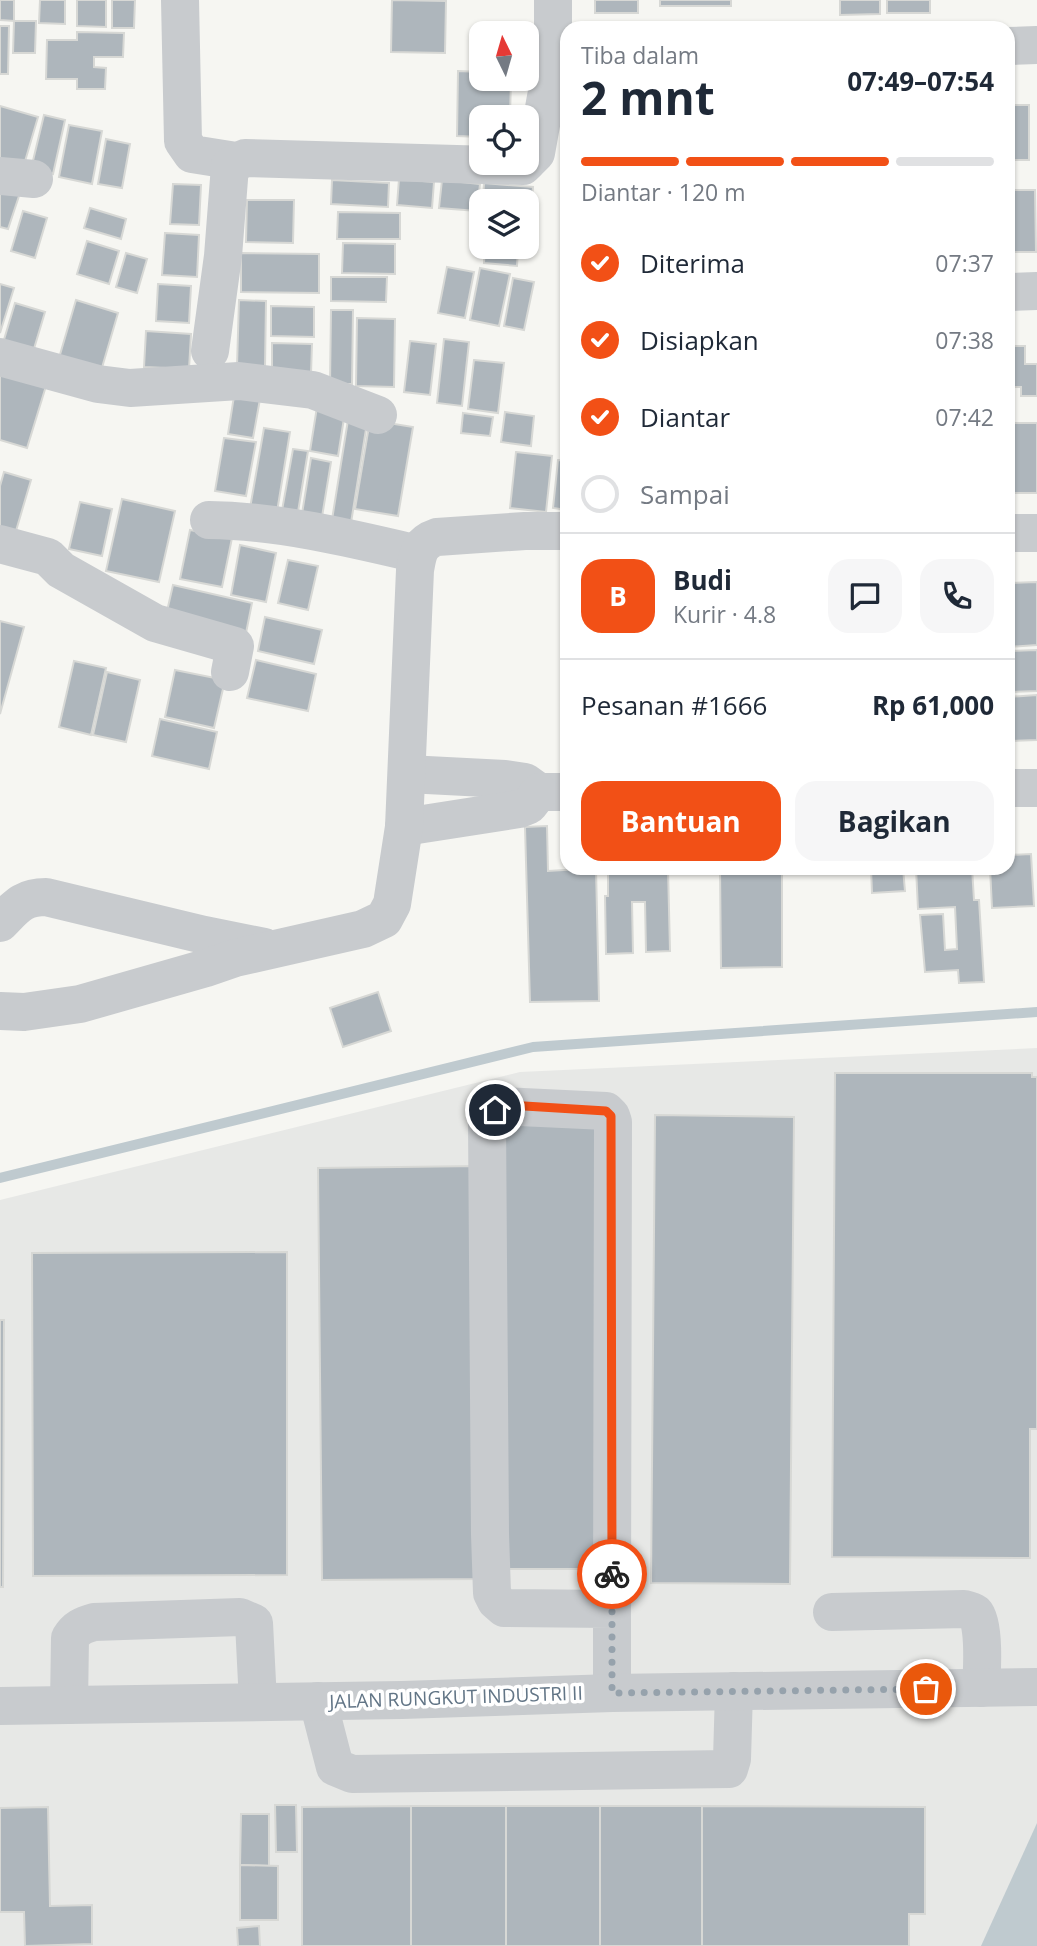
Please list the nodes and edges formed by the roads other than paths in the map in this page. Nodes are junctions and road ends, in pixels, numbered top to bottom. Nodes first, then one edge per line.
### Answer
1 (180, 0) edge
2 (553, 0) edge
3 (560, 45) edge
4 (1037, 45) edge
5 (1015, 46) edge
6 (539, 140) edge
7 (236, 161) junction
8 (469, 162) edge
9 (1037, 291) edge
10 (1015, 292) edge
11 (211, 351) dead end
12 (0, 357) edge
13 (378, 415) dead end
14 (209, 520) dead end
15 (560, 531) edge
16 (1015, 533) edge
17 (1037, 533) edge
18 (0, 544) edge
19 (418, 554) junction
20 (230, 673) dead end
21 (407, 774) junction
22 (1015, 788) edge
23 (1037, 788) edge
24 (553, 792) edge
25 (404, 827) junction
26 (0, 923) edge
27 (273, 949) junction
28 (0, 1011) edge
29 (611, 1609) junction
30 (832, 1612) dead end
31 (1037, 1687) edge
32 (982, 1688) junction
33 (734, 1691) junction
34 (612, 1693) junction
35 (318, 1701) junction
36 (258, 1702) junction
37 (69, 1705) junction
38 (0, 1706) edge

1 - 7 street
2 - 3 street
3 - 6 street
4 - 5 street
7 - 8 street
7 - 11 street
9 - 10 street
12 - 13 street
14 - 19 street
15 - 19 street
16 - 17 street
18 - 20 street
19 - 21 street
21 - 24 street
21 - 25 street
22 - 23 street
24 - 25 street
25 - 27 street
26 - 27 street
27 - 28 street
29 - 29 street
29 - 34 street
30 - 32 street
31 - 32 street, JALAN RUNGKUT INDUSTRI II
32 - 33 street, JALAN RUNGKUT INDUSTRI II
33 - 34 street, JALAN RUNGKUT INDUSTRI II
33 - 35 street
34 - 35 street, JALAN RUNGKUT INDUSTRI II
35 - 36 street, JALAN RUNGKUT INDUSTRI II
36 - 37 street, JALAN RUNGKUT INDUSTRI II
36 - 37 street
37 - 38 street, JALAN RUNGKUT INDUSTRI II

